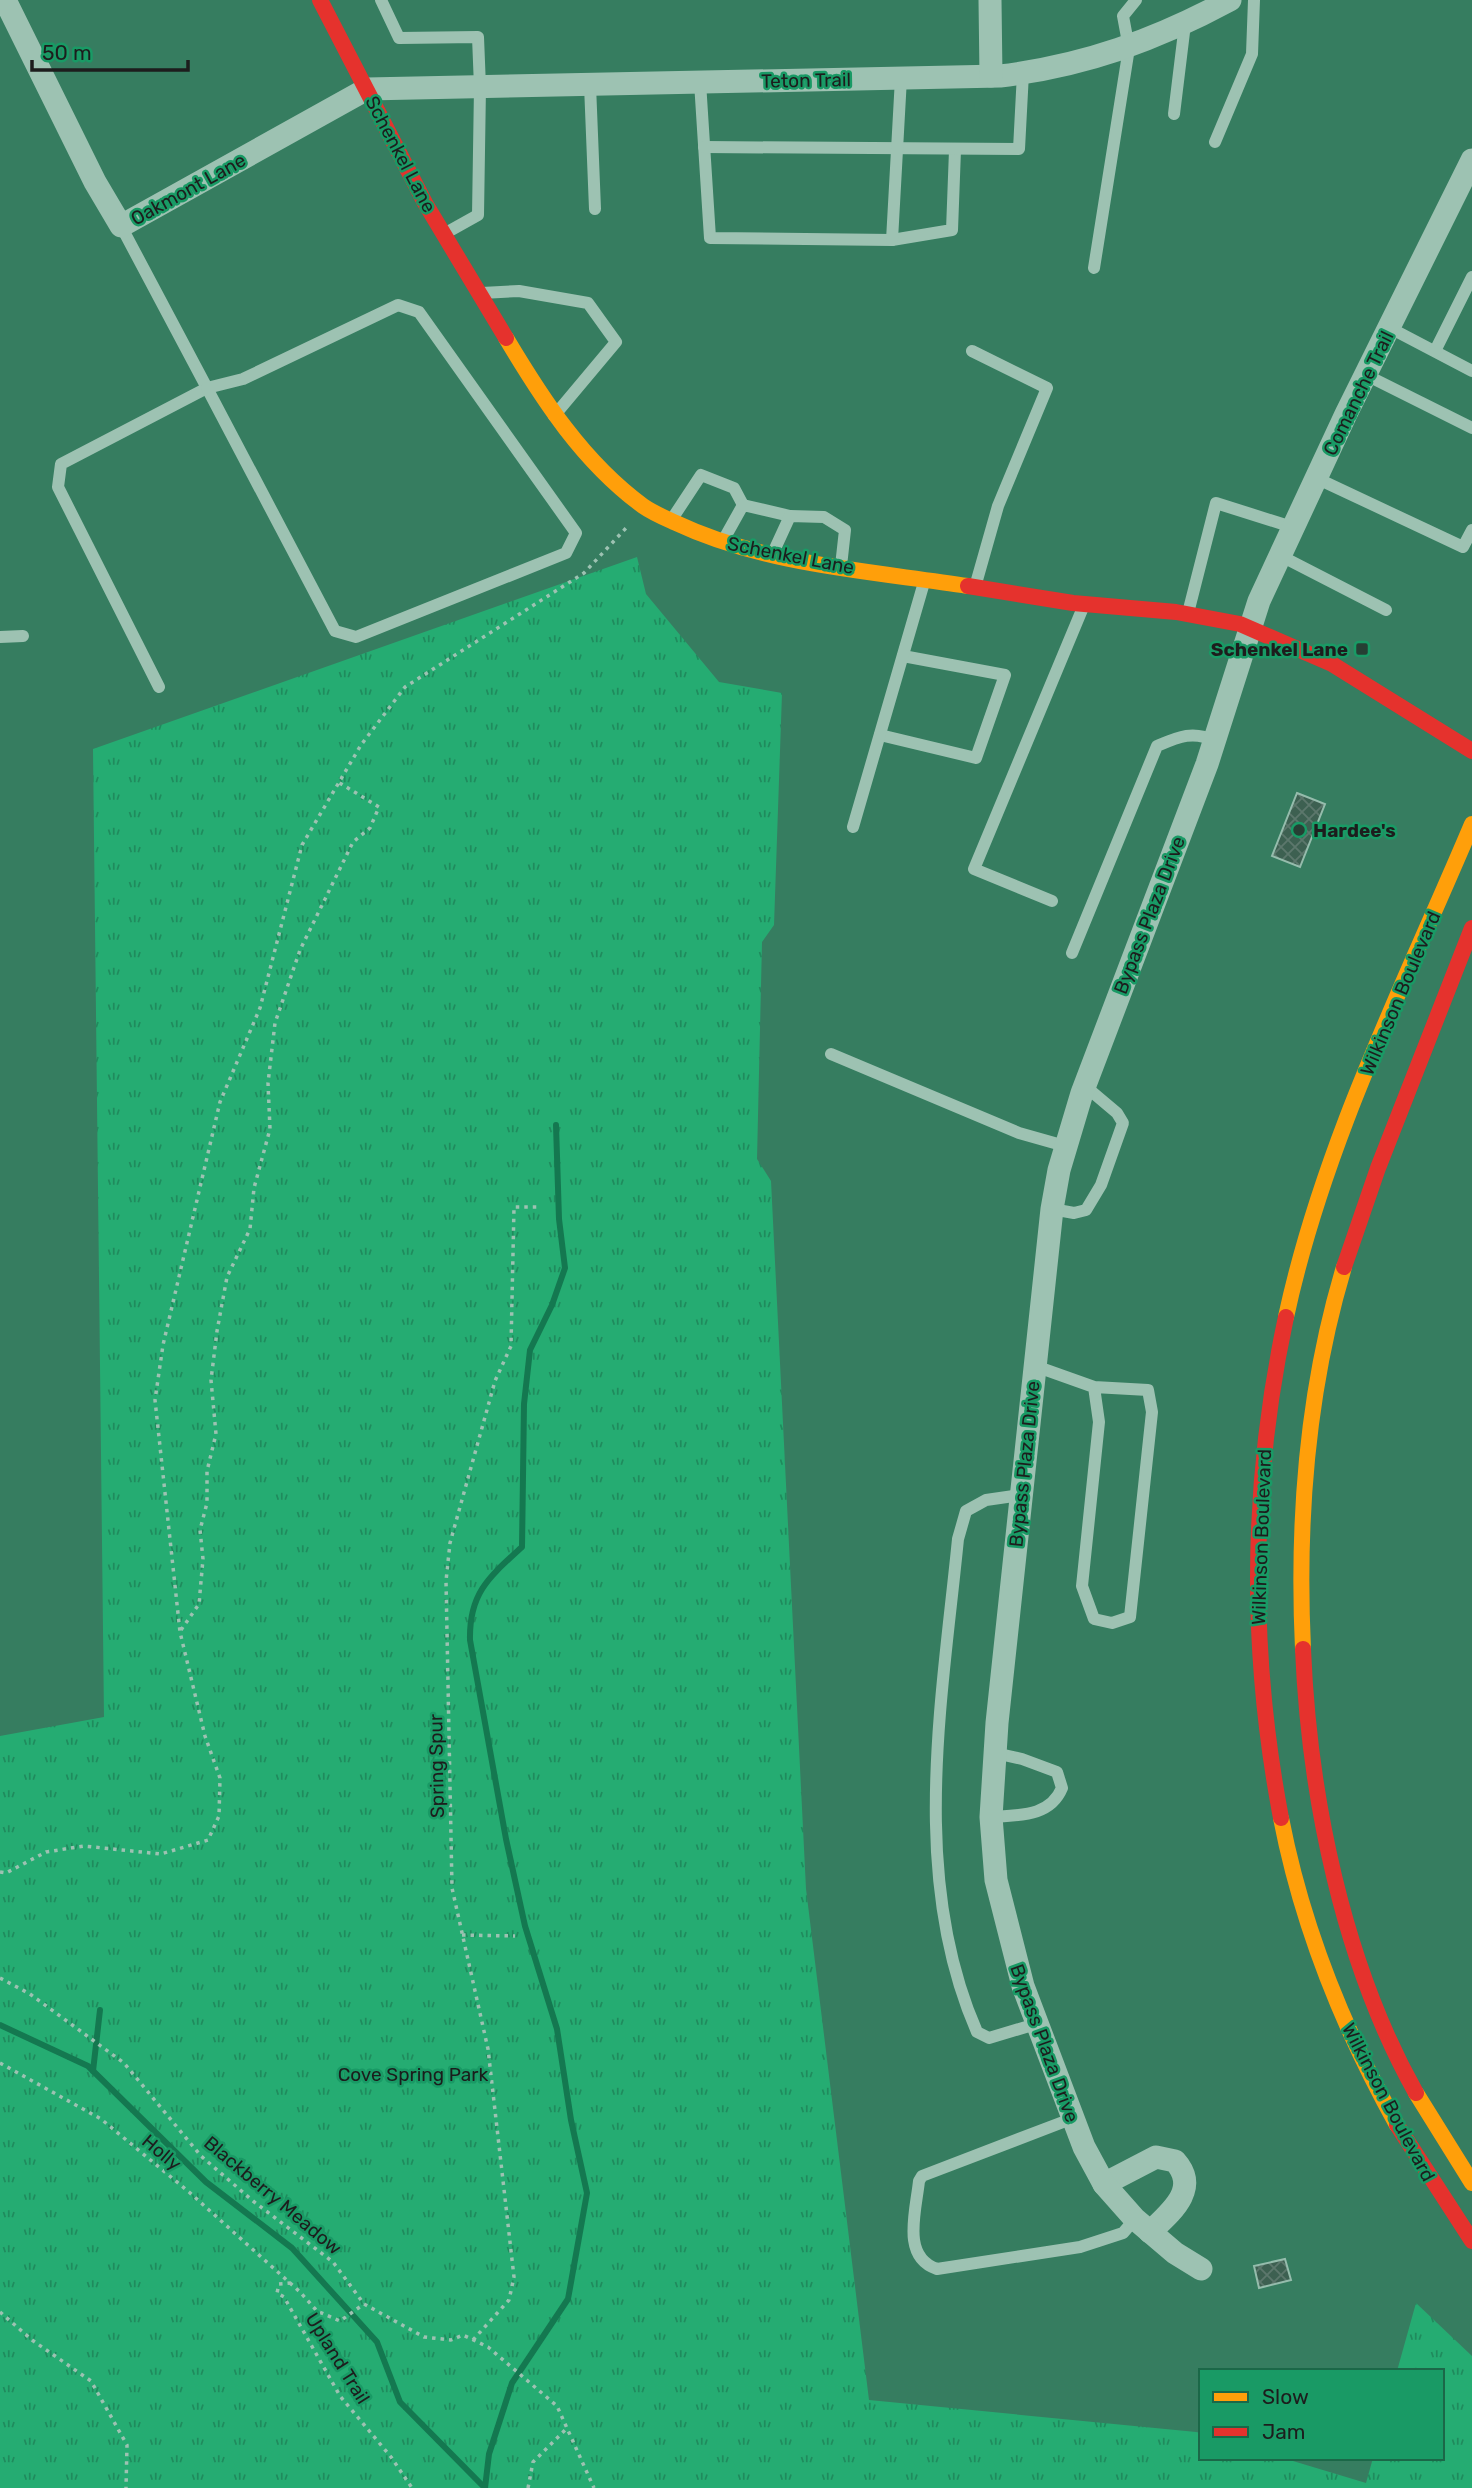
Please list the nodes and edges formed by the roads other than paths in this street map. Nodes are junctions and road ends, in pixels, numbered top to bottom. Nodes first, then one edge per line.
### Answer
1 (5, 0) edge
2 (320, 0) edge
3 (381, 0) edge
4 (990, 0) edge
5 (1136, 0) edge
6 (1230, 0) edge
7 (1254, 0) edge
8 (1185, 24) junction
9 (1129, 48) junction
10 (1023, 73) junction
11 (991, 76) junction
12 (901, 78) junction
13 (700, 82) junction
14 (590, 85) junction
15 (481, 87) junction
16 (367, 89) junction
17 (1174, 114) dead end
18 (1216, 142) dead end
19 (704, 147) junction
20 (898, 149) junction
21 (955, 150) junction
22 (1472, 160) edge
23 (595, 209) dead end
24 (121, 226) junction
25 (443, 235) junction
26 (892, 240) junction
27 (1094, 268) dead end
28 (1472, 277) edge
29 (477, 294) junction
30 (1390, 328) junction
31 (972, 351) dead end
32 (1435, 351) junction
33 (1472, 371) edge
34 (1366, 375) junction
35 (206, 388) junction
36 (554, 416) junction
37 (1472, 428) edge
38 (1316, 478) junction
39 (743, 505) junction
40 (790, 516) junction
41 (672, 519) junction
42 (1292, 527) junction
43 (1472, 530) edge
44 (722, 542) junction
45 (772, 555) junction
46 (1279, 555) junction
47 (841, 566) junction
48 (925, 579) junction
49 (975, 587) junction
50 (1084, 605) junction
51 (1385, 610) dead end
52 (1188, 613) junction
53 (1251, 628) junction
54 (23, 636) dead end
55 (0, 637) edge
56 (903, 656) junction
57 (159, 687) dead end
58 (880, 735) junction
59 (1215, 741) junction
60 (1472, 751) edge
61 (1472, 824) edge
62 (853, 827) dead end
63 (1052, 901) dead end
64 (1472, 928) edge
65 (1072, 953) dead end
66 (831, 1054) dead end
67 (1085, 1086) junction
68 (1066, 1146) junction
69 (1052, 1209) junction
70 (1035, 1366) junction
71 (1094, 1387) junction
72 (1021, 1495) junction
73 (995, 1753) junction
74 (992, 1817) junction
75 (1036, 2024) junction
76 (1071, 2119) junction
77 (1104, 2183) junction
78 (1472, 2183) edge
79 (1143, 2226) junction
80 (1472, 2241) edge
81 (1201, 2269) dead end

1 - 24 street, Oakmont Lane
2 - 16 main road, Schenkel Lane
3 - 15 lane
4 - 11 street
5 - 9 lane
6 - 8 street, Teton Trail
7 - 18 lane
8 - 9 street, Teton Trail
8 - 17 lane
9 - 10 street, Teton Trail
9 - 27 lane
10 - 11 street, Teton Trail
10 - 21 lane
11 - 12 street, Teton Trail
12 - 13 street, Teton Trail
12 - 20 lane
13 - 14 street, Teton Trail
13 - 19 lane
14 - 15 street, Teton Trail
14 - 23 lane
15 - 16 street, Teton Trail
15 - 25 lane
16 - 24 street, Oakmont Lane
16 - 25 main road, Schenkel Lane
19 - 20 lane
19 - 26 lane
20 - 21 lane
20 - 26 lane
21 - 26 lane
22 - 30 street, Comanche Trail
24 - 35 lane
25 - 29 main road, Schenkel Lane
28 - 32 lane
29 - 36 main road, Schenkel Lane
29 - 36 lane
30 - 32 lane
30 - 34 street, Comanche Trail
31 - 49 lane
32 - 33 lane
34 - 37 lane
34 - 38 street, Comanche Trail
35 - 35 lane
35 - 57 lane
36 - 41 main road, Schenkel Lane
38 - 42 street, Comanche Trail
38 - 43 lane
39 - 40 lane
39 - 41 lane
39 - 44 lane
40 - 45 lane
40 - 47 lane
41 - 44 main road, Schenkel Lane
42 - 46 street, Comanche Trail
42 - 52 lane
44 - 45 main road, Schenkel Lane
45 - 47 main road, Schenkel Lane
46 - 51 lane
46 - 53 street, Comanche Trail
47 - 48 main road, Schenkel Lane
48 - 49 main road, Schenkel Lane
48 - 56 lane
49 - 50 main road, Schenkel Lane
50 - 52 main road, Schenkel Lane
50 - 63 lane
52 - 53 main road, Schenkel Lane
53 - 59 street, Bypass Plaza Drive
53 - 60 main road, Schenkel Lane
54 - 55 lane
56 - 58 lane
56 - 58 lane
58 - 62 lane
59 - 65 lane
59 - 67 street, Bypass Plaza Drive
61 - 80 main road, Wilkinson Boulevard
64 - 78 main road, Wilkinson Boulevard
66 - 68 lane
67 - 68 street, Bypass Plaza Drive
67 - 69 lane
68 - 69 street, Bypass Plaza Drive
69 - 70 street, Bypass Plaza Drive
70 - 71 lane
70 - 72 street, Bypass Plaza Drive
71 - 71 lane
72 - 73 street, Bypass Plaza Drive
72 - 75 lane
73 - 74 street, Bypass Plaza Drive
73 - 74 lane
74 - 75 street, Bypass Plaza Drive
75 - 76 street, Bypass Plaza Drive
76 - 77 street, Bypass Plaza Drive
76 - 79 lane
77 - 79 street, Bypass Plaza Drive
77 - 79 street
79 - 81 street, Bypass Plaza Drive

